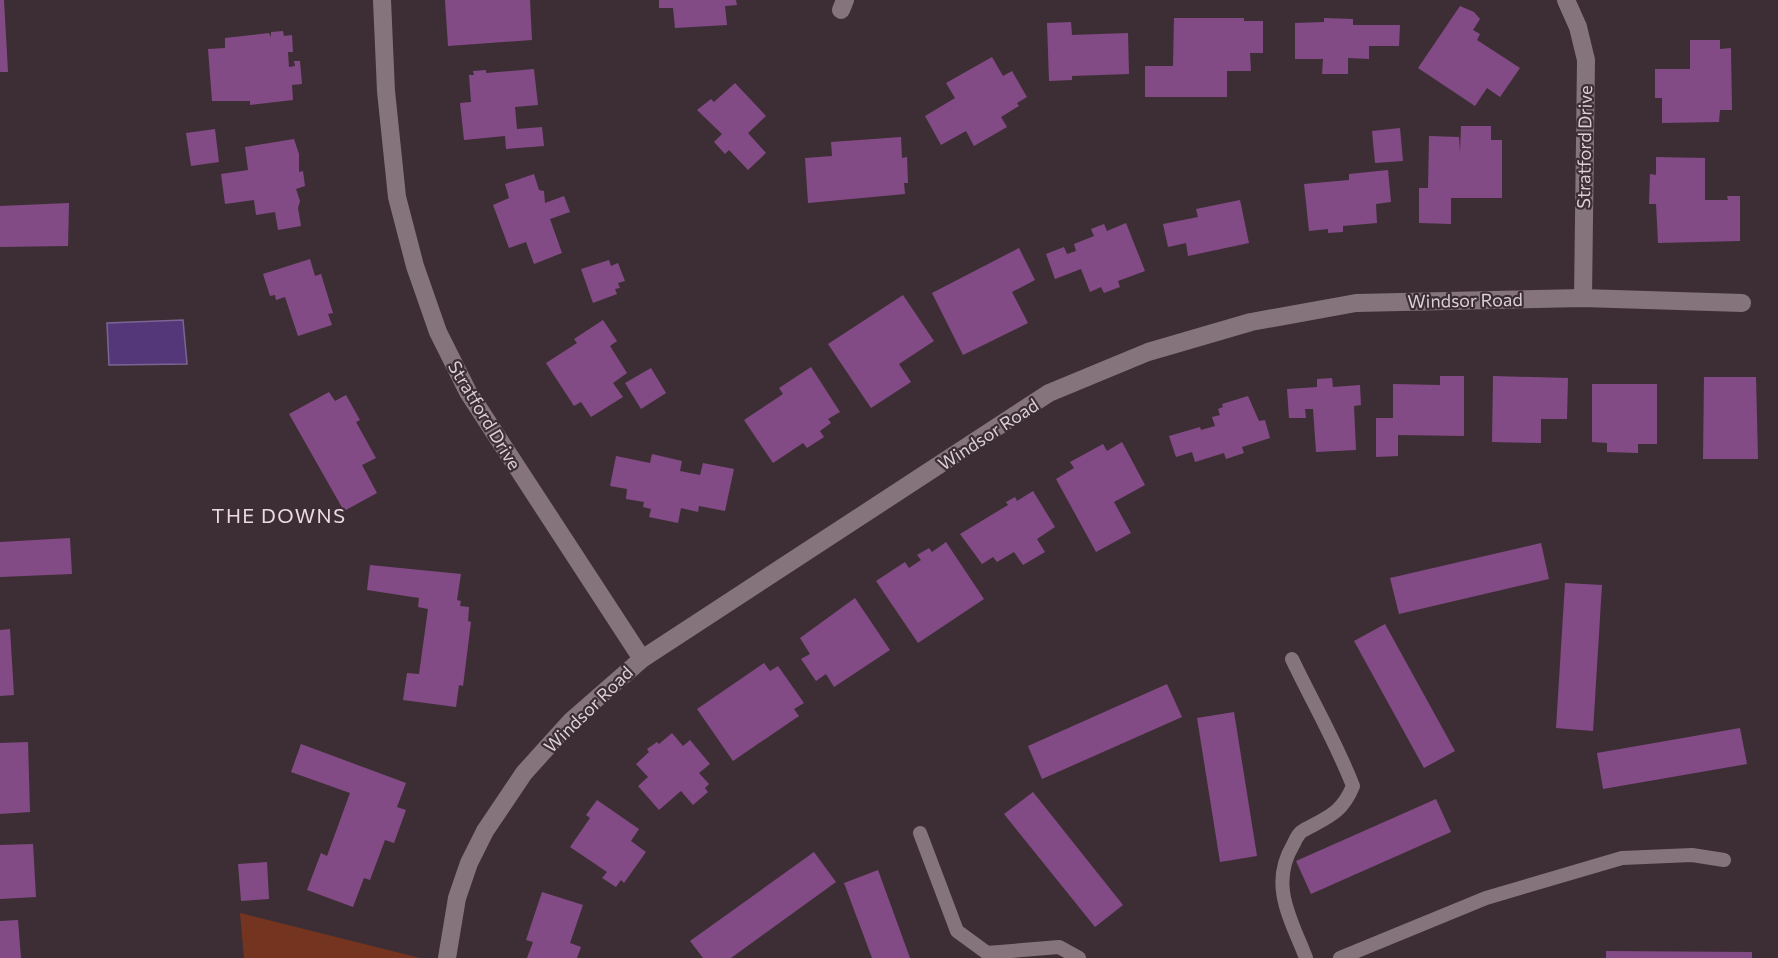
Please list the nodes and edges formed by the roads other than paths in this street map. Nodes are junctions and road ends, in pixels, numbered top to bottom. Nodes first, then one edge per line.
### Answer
1 (382, 0) edge
2 (1566, 0) edge
3 (1582, 298) junction
4 (1742, 303) dead end
5 (642, 659) junction
6 (1292, 659) dead end
7 (920, 833) dead end
8 (1724, 860) dead end
9 (447, 958) edge
10 (1079, 958) edge
11 (1306, 958) edge
12 (1340, 958) edge

1 - 5 street, Stratford Drive
2 - 3 street, Stratford Drive
3 - 4 street, Windsor Road
3 - 5 street, Windsor Road
5 - 9 street, Windsor Road
6 - 11 lane
7 - 10 lane
8 - 12 lane

